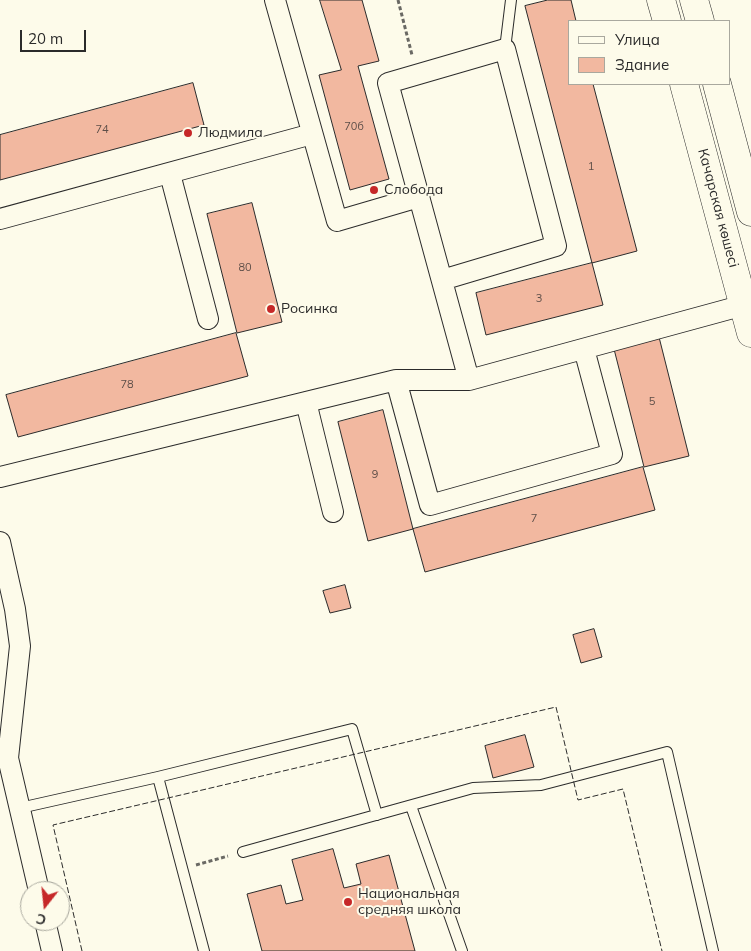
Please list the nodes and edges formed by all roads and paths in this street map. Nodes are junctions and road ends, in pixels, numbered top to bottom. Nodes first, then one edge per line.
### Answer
1 (275, 0) edge
2 (398, 0) edge
3 (511, 0) edge
4 (661, 0) edge
5 (694, 0) edge
6 (667, 20) edge
7 (700, 20) edge
8 (505, 49) junction
9 (417, 75) junction
10 (684, 85) edge
11 (717, 85) edge
12 (312, 134) junction
13 (745, 166) edge
14 (170, 174) junction
15 (419, 197) junction
16 (751, 212) edge
17 (0, 219) edge
18 (442, 280) junction
19 (744, 305) junction
20 (208, 319) dead end
21 (751, 333) edge
22 (584, 348) junction
23 (396, 380) junction
24 (469, 380) junction
25 (306, 402) junction
26 (0, 476) edge
27 (333, 512) dead end
28 (0, 542) edge
29 (158, 777) junction
30 (410, 806) junction
31 (20, 808) junction
32 (377, 815) junction
33 (244, 852) joint
34 (182, 869) junction
35 (36, 881) edge
36 (47, 931) edge
37 (52, 951) edge
38 (204, 951) edge
39 (462, 951) edge
40 (713, 951) edge

1 - 12 street
2 - 9 path
3 - 8 lane
4 - 6 main road
5 - 7 main road
8 - 9 street
8 - 18 street
9 - 15 street
10 - 19 main road, Качарская көшесі
11 - 13 main road
12 - 14 street
12 - 15 street
13 - 16 main road
14 - 17 street
14 - 20 street
15 - 18 street
18 - 24 street
19 - 21 main road, Качарская көшесі
19 - 22 street
22 - 23 street
22 - 24 street
23 - 24 street
23 - 25 street
25 - 26 street
25 - 27 street
28 - 31 street
29 - 31 lane
29 - 32 lane
29 - 34 lane
30 - 32 lane
30 - 39 lane
30 - 40 lane
31 - 35 street
32 - 33 lane
33 - 34 path
34 - 38 lane
36 - 37 street

